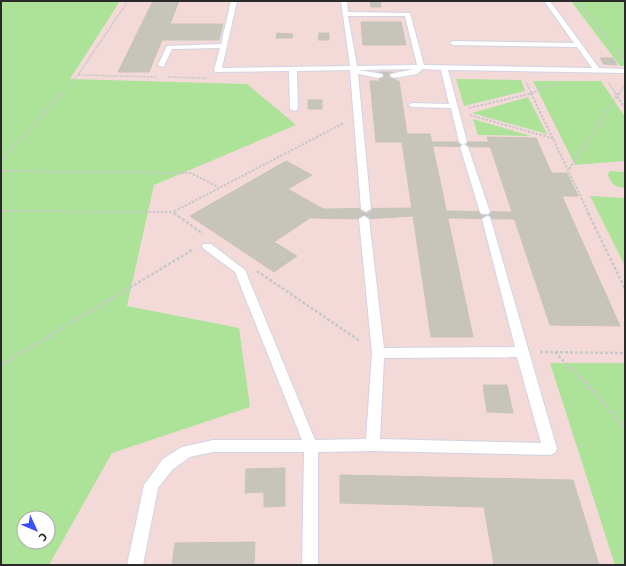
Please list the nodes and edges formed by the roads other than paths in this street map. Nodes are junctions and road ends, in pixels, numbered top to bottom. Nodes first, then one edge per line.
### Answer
1 (234, 1) edge
2 (344, 1) edge
3 (547, 1) edge
4 (345, 14) junction
5 (453, 43) dead end
6 (578, 45) junction
7 (224, 46) junction
8 (162, 65) dead end
9 (421, 67) junction
10 (444, 67) junction
11 (353, 68) junction
12 (293, 69) junction
13 (597, 70) junction
14 (625, 71) edge
15 (379, 76) dead end
16 (394, 76) dead end
17 (412, 105) dead end
18 (455, 108) junction
19 (294, 109) dead end
20 (202, 242) road end
21 (522, 352) junction
22 (378, 353) junction
23 (374, 445) junction
24 (310, 446) junction
25 (135, 565) edge
26 (310, 565) edge

1 - 7 lane
2 - 4 lane
3 - 6 lane
4 - 9 lane
4 - 11 lane
5 - 6 lane
6 - 13 lane
7 - 8 lane
7 - 12 lane
9 - 10 lane
9 - 11 lane
9 - 16 lane
10 - 13 lane
10 - 18 lane
11 - 12 lane
11 - 15 lane
11 - 22 lane
12 - 19 lane
13 - 14 lane
17 - 18 lane
18 - 21 lane
20 - 24 lane
21 - 22 lane
21 - 23 lane
22 - 23 lane
23 - 24 lane
24 - 25 lane
24 - 26 lane

